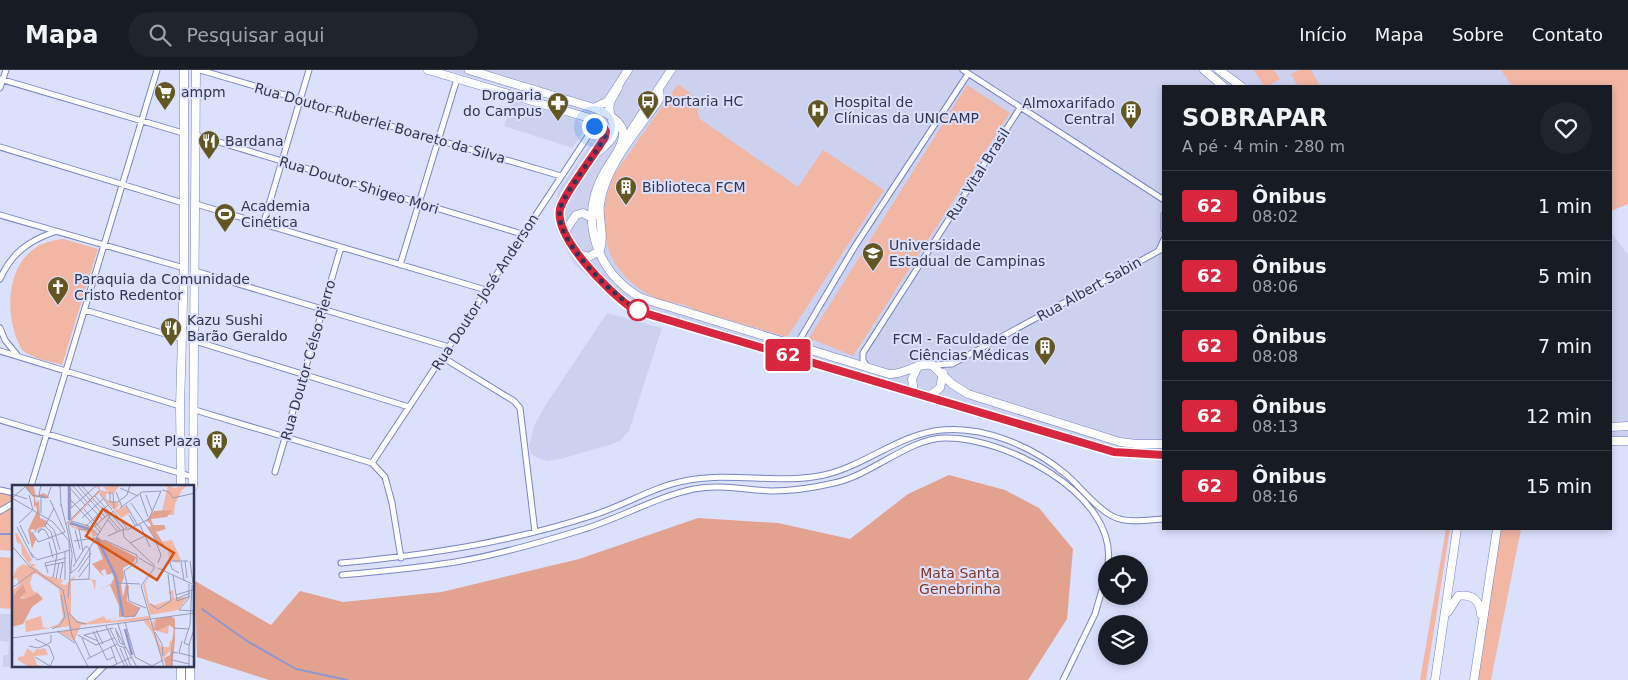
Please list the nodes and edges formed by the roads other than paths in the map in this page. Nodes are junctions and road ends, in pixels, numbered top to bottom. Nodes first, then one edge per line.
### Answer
1 (6, 70) edge
2 (156, 70) edge
3 (184, 70) edge
4 (196, 70) edge
5 (200, 70) edge
6 (309, 70) edge
7 (428, 70) edge
8 (469, 70) edge
9 (628, 70) edge
10 (671, 70) edge
11 (963, 70) edge
12 (1204, 70) edge
13 (1219, 70) edge
14 (968, 74) junction
15 (1, 79) edge
16 (457, 79) junction
17 (1222, 85) edge
18 (1240, 85) edge
19 (0, 88) edge
20 (618, 88) junction
21 (660, 89) junction
22 (300, 100) junction
23 (594, 108) junction
24 (1020, 108) junction
25 (613, 118) junction
26 (141, 120) junction
27 (598, 122) junction
28 (184, 133) junction
29 (196, 135) junction
30 (438, 139) junction
31 (0, 147) edge
32 (616, 153) junction
33 (594, 156) junction
34 (282, 161) junction
35 (561, 176) junction
36 (123, 184) junction
37 (1162, 199) edge
38 (418, 203) junction
39 (183, 204) junction
40 (196, 204) junction
41 (0, 215) edge
42 (592, 218) junction
43 (264, 225) junction
44 (565, 231) junction
45 (54, 232) junction
46 (522, 234) junction
47 (104, 245) junction
48 (341, 247) junction
49 (1161, 249) edge
50 (597, 252) junction
51 (578, 254) junction
52 (400, 265) junction
53 (184, 268) junction
54 (195, 271) junction
55 (0, 279) edge
56 (486, 290) junction
57 (323, 309) junction
58 (86, 310) junction
59 (0, 328) edge
60 (182, 339) junction
61 (195, 341) junction
62 (796, 346) junction
63 (448, 347) junction
64 (0, 351) edge
65 (18, 356) junction
66 (442, 357) junction
67 (932, 365) junction
68 (918, 366) junction
69 (868, 368) junction
70 (67, 370) junction
71 (304, 374) junction
72 (943, 374) junction
73 (914, 392) junction
74 (928, 397) junction
75 (180, 406) junction
76 (410, 406) junction
77 (195, 410) junction
78 (0, 420) edge
79 (1628, 426) edge
80 (1612, 427) edge
81 (46, 434) junction
82 (285, 437) junction
83 (1612, 441) edge
84 (1628, 441) edge
85 (1162, 444) edge
86 (1162, 455) edge
87 (372, 463) junction
88 (275, 472) dead end
89 (181, 473) junction
90 (193, 477) junction
91 (31, 485) edge
92 (181, 485) edge
93 (193, 485) edge
94 (12, 504) edge
95 (0, 511) edge
96 (1162, 519) edge
97 (1457, 530) edge
98 (1497, 530) edge
99 (535, 532) junction
100 (1108, 555) edge
101 (401, 558) junction
102 (342, 563) dead end
103 (342, 575) dead end
104 (1098, 604) edge
105 (1482, 623) junction
106 (1443, 630) junction
107 (102, 668) edge
108 (90, 680) edge
109 (1063, 680) edge
110 (1435, 680) edge
111 (1474, 680) edge

1 - 15 street
2 - 26 street
3 - 28 main road
4 - 29 main road
5 - 22 street, Rua Doutor Ruberlei Boareto da Silva
6 - 22 street
7 - 16 main road
8 - 23 main road
9 - 20 main road
10 - 21 main road
11 - 14 street
12 - 17 main road
13 - 18 main road
14 - 24 street
14 - 62 street
15 - 19 street
15 - 26 street
16 - 27 main road
16 - 30 street
20 - 23 main road
20 - 25 main road
21 - 32 main road
21 - 50 main road
22 - 30 street, Rua Doutor Ruberlei Boareto da Silva
22 - 34 street
23 - 25 main road
24 - 37 street
24 - 69 street, Rua Vital Brasil
25 - 32 main road
25 - 33 main road
26 - 28 street
26 - 36 street
27 - 33 main road
27 - 35 street, Rua Doutor José Anderson
28 - 39 main road
29 - 34 street, Rua Doutor Shigeo Mori
29 - 40 main road
30 - 35 street, Rua Doutor Ruberlei Boareto da Silva
30 - 38 street
31 - 36 street
32 - 42 main road
33 - 44 main road
34 - 38 street, Rua Doutor Shigeo Mori
34 - 43 street
35 - 46 street, Rua Doutor José Anderson
36 - 39 street
36 - 47 street
38 - 46 street, Rua Doutor Shigeo Mori
38 - 52 street
39 - 53 main road
40 - 43 street
40 - 54 main road
41 - 45 street
42 - 44 main road
42 - 50 main road
43 - 48 street
44 - 51 main road
45 - 47 street
45 - 55 street
46 - 56 street, Rua Doutor José Anderson
47 - 53 street
47 - 58 street
48 - 52 street
48 - 57 street, Rua Doutor Célso Pierro
49 - 67 street, Rua Albert Sabin
50 - 51 main road
50 - 62 main road
51 - 73 main road
52 - 56 street
53 - 60 main road
54 - 57 street
54 - 61 main road
56 - 63 street, Rua Doutor José Anderson
57 - 63 street
57 - 71 street, Rua Doutor Célso Pierro
58 - 60 street
58 - 70 street
59 - 65 street
60 - 75 main road
61 - 71 street
61 - 77 main road
62 - 69 main road
63 - 66 street, Rua Doutor José Anderson
64 - 65 street
65 - 70 street
66 - 76 street, Rua Doutor José Anderson
66 - 99 street
67 - 68 main road
67 - 72 main road
68 - 69 main road
68 - 73 main road
70 - 75 street
70 - 81 street
71 - 76 street
71 - 82 street, Rua Doutor Célso Pierro
72 - 74 main road
72 - 85 main road
73 - 74 main road
74 - 86 main road
75 - 89 main road
76 - 87 street, Rua Doutor José Anderson
77 - 82 street
77 - 90 main road
78 - 81 street
79 - 80 main road
81 - 89 street
81 - 91 street
82 - 87 street
82 - 88 street, Rua Doutor Célso Pierro
83 - 84 main road
87 - 101 street
89 - 90 street
89 - 92 main road
90 - 93 main road
94 - 95 street
96 - 99 street
97 - 106 main road
98 - 105 main road
99 - 101 street
100 - 103 street
101 - 102 street
104 - 109 street
105 - 106 main road
105 - 111 main road
106 - 110 main road
107 - 108 street

